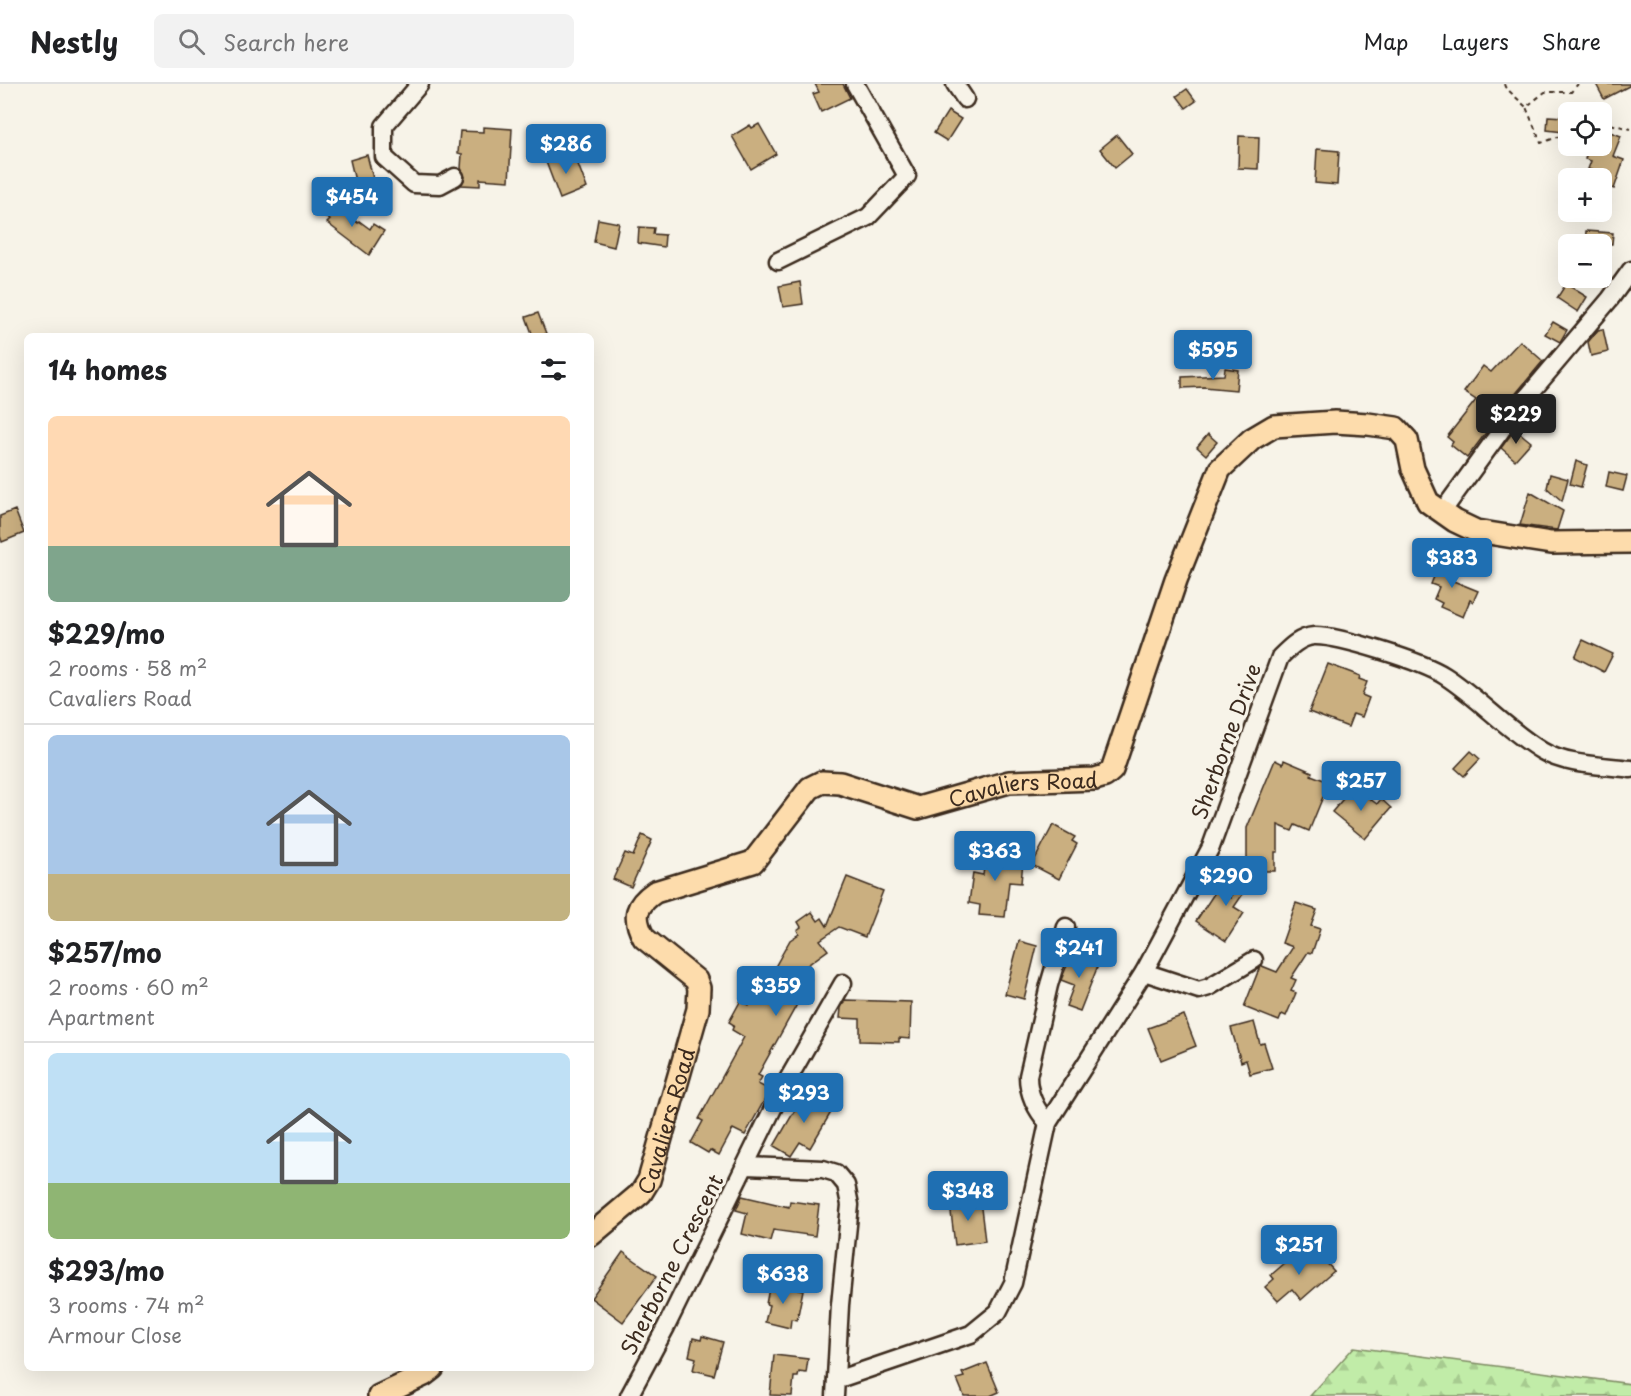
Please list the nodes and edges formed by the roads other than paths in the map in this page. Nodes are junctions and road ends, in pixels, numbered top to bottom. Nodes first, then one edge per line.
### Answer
1 (420, 84) edge
2 (855, 84) edge
3 (955, 84) edge
4 (965, 99) dead end
5 (455, 177) dead end
6 (778, 261) dead end
7 (1631, 270) edge
8 (1442, 512) junction
9 (1631, 542) edge
10 (1631, 769) edge
11 (1066, 927) dead end
12 (1254, 960) dead end
13 (1144, 972) junction
14 (843, 983) dead end
15 (1048, 1123) junction
16 (746, 1166) junction
17 (594, 1232) edge
18 (429, 1371) edge
19 (836, 1388) edge
20 (379, 1396) edge
21 (629, 1396) edge

1 - 5 street
2 - 6 street
3 - 4 street
7 - 8 street
8 - 9 main road, Cavaliers Road
8 - 17 main road, Cavaliers Road
10 - 13 street, Sherborne Drive
11 - 15 street
12 - 13 street
13 - 15 street, Sherborne Drive
14 - 16 street
15 - 19 street, Sherborne Drive
16 - 19 street, Sherborne Crescent
16 - 21 street, Sherborne Crescent
18 - 20 main road

